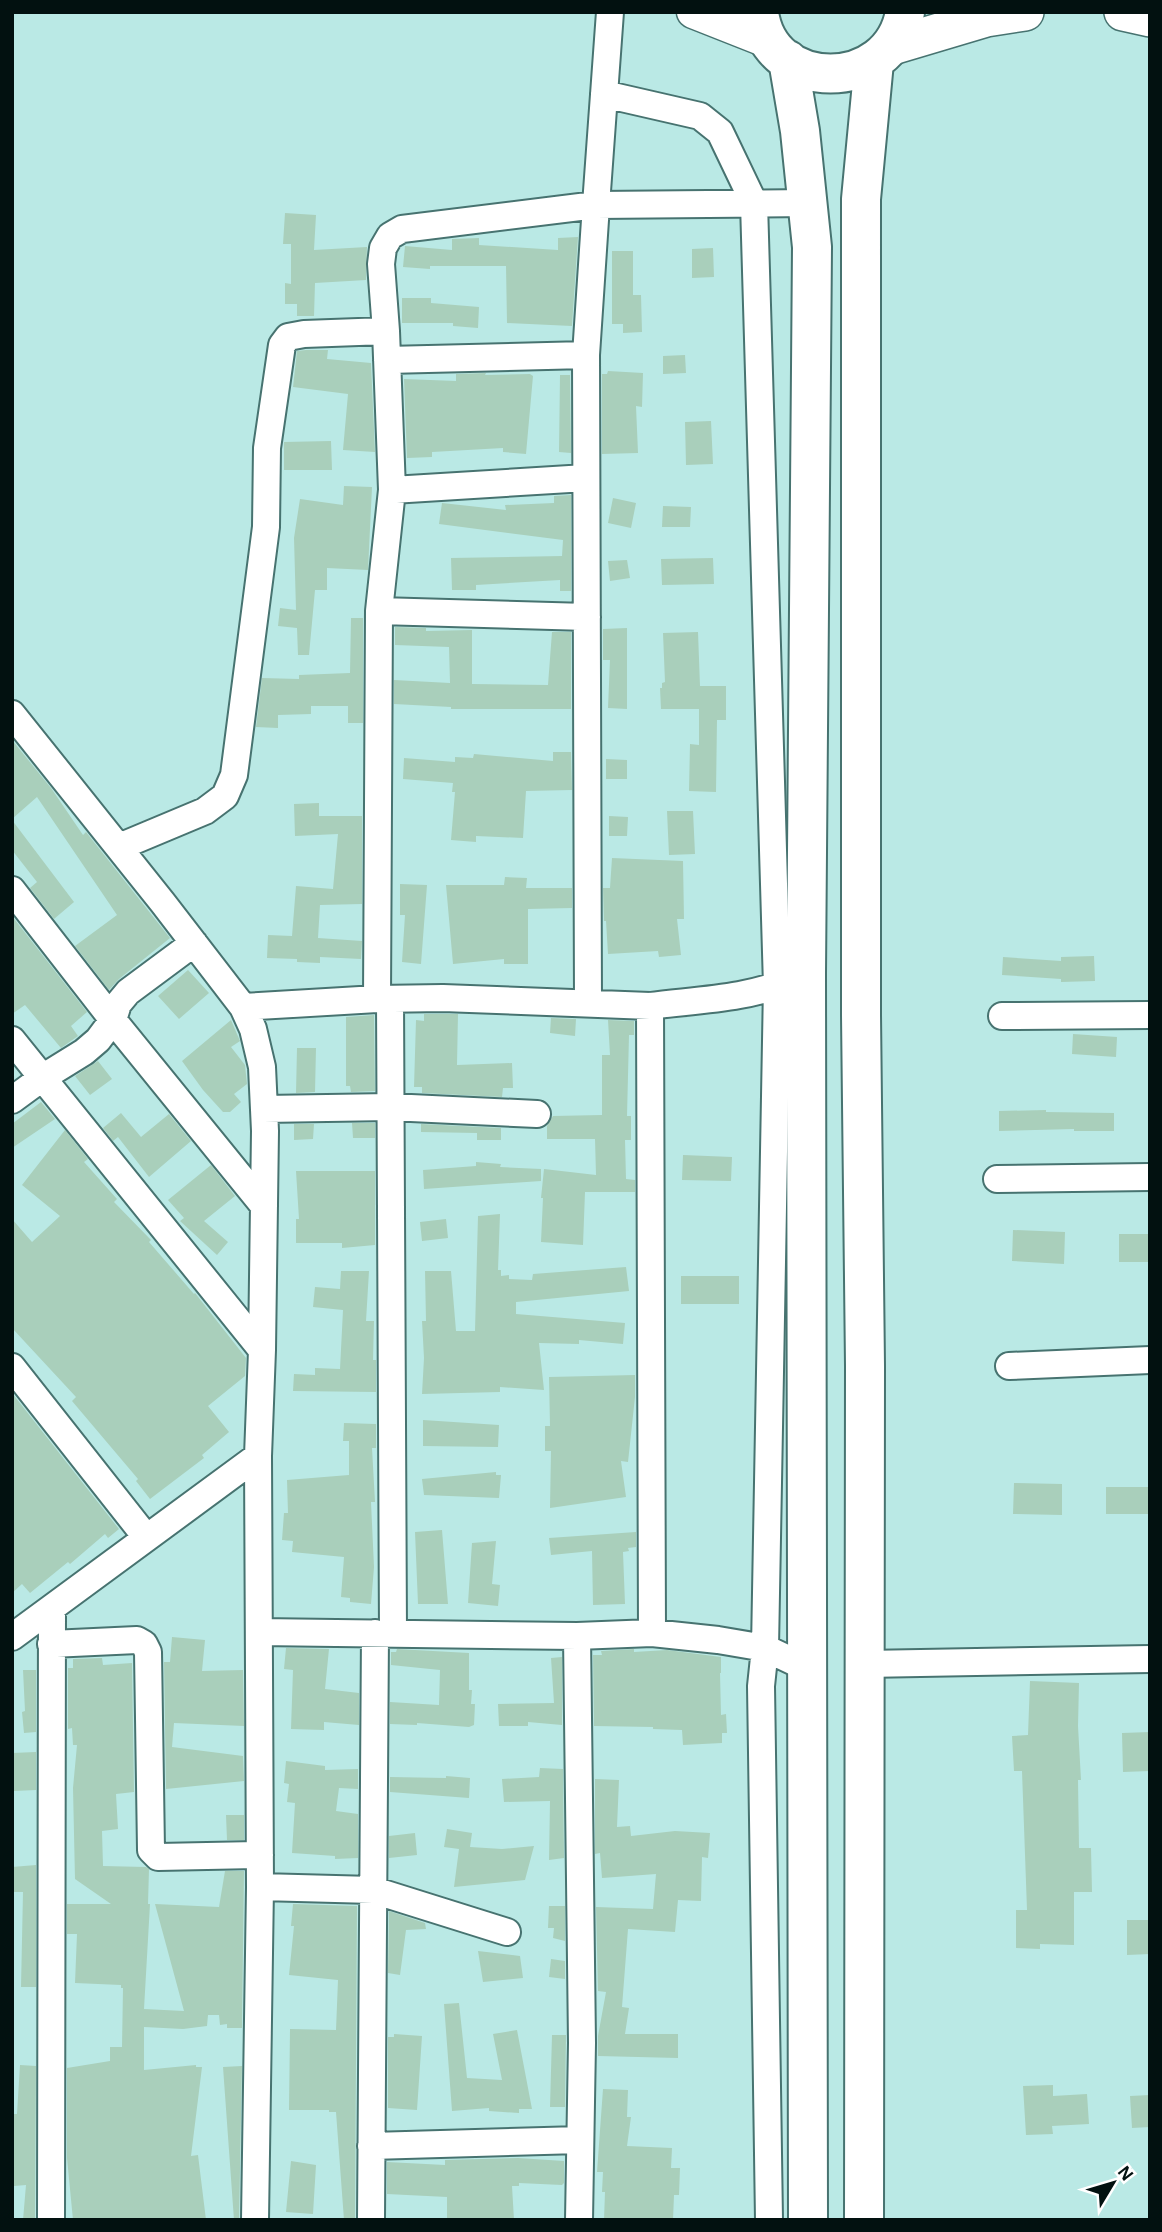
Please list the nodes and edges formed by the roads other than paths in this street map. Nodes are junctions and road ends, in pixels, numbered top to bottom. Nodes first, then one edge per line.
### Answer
1 (610, 12) edge
2 (693, 12) edge
3 (1025, 12) edge
4 (1123, 12) edge
5 (1150, 18) edge
6 (772, 38) edge
7 (890, 40) edge
8 (604, 94) junction
9 (754, 203) junction
10 (809, 203) junction
11 (596, 205) junction
12 (386, 331) junction
13 (586, 355) junction
14 (387, 360) junction
15 (586, 478) junction
16 (392, 490) junction
17 (379, 611) junction
18 (587, 617) junction
19 (12, 714) edge
20 (119, 847) junction
21 (12, 890) edge
22 (194, 943) junction
23 (792, 979) junction
24 (383, 999) junction
25 (588, 1002) junction
26 (650, 1006) junction
27 (243, 1007) junction
28 (1150, 1015) edge
29 (1002, 1016) dead end
30 (113, 1020) junction
31 (12, 1040) edge
32 (42, 1078) junction
33 (12, 1100) edge
34 (390, 1107) junction
35 (264, 1109) junction
36 (537, 1114) dead end
37 (1150, 1177) edge
38 (997, 1179) dead end
39 (264, 1206) junction
40 (262, 1350) junction
41 (1150, 1360) edge
42 (1009, 1366) dead end
43 (12, 1367) edge
44 (258, 1456) junction
45 (146, 1537) junction
46 (52, 1608) junction
47 (259, 1632) junction
48 (384, 1633) junction
49 (652, 1633) junction
50 (577, 1636) junction
51 (12, 1637) edge
52 (51, 1644) junction
53 (765, 1648) junction
54 (1150, 1659) edge
55 (865, 1664) junction
56 (807, 1668) junction
57 (260, 1856) junction
58 (260, 1887) junction
59 (373, 1890) junction
60 (507, 1932) dead end
61 (580, 2140) junction
62 (371, 2146) junction
63 (51, 2220) edge
64 (255, 2220) edge
65 (371, 2220) edge
66 (579, 2220) edge
67 (769, 2220) edge
68 (808, 2220) edge
69 (864, 2220) edge

1 - 8 street
2 - 6 street
3 - 7 main road
4 - 5 main road
6 - 7 highway
6 - 10 highway
7 - 55 highway
8 - 9 street
8 - 11 street
9 - 10 street
9 - 11 street
9 - 23 street
10 - 23 highway
11 - 12 street
11 - 13 street
12 - 14 street
12 - 20 street
13 - 14 street
13 - 15 street
14 - 16 street
15 - 16 street
15 - 18 street
16 - 17 street
17 - 18 street
17 - 24 street
18 - 25 street
19 - 20 street
20 - 22 street
21 - 30 street
22 - 27 street
22 - 30 street
23 - 26 street
23 - 53 street
23 - 56 highway
24 - 25 street
24 - 27 street
24 - 34 street
25 - 26 street
26 - 49 street
27 - 35 street
28 - 29 street
30 - 32 street
30 - 39 street
31 - 32 street
32 - 33 street
32 - 40 street
34 - 35 street
34 - 36 street
34 - 48 street
35 - 39 street
37 - 38 street
39 - 40 street
40 - 44 street
41 - 42 street
43 - 45 street
44 - 45 street
44 - 47 street
45 - 46 street
46 - 51 street
46 - 52 street
47 - 48 street
47 - 57 street
48 - 50 street
48 - 59 street
49 - 50 street
49 - 53 street
50 - 61 street
52 - 57 street
52 - 63 street
53 - 56 street
53 - 67 street
54 - 55 street
55 - 69 highway
56 - 68 highway
57 - 58 street
58 - 59 street
58 - 64 street
59 - 60 street
59 - 62 street
61 - 62 street
61 - 66 street
62 - 65 street

